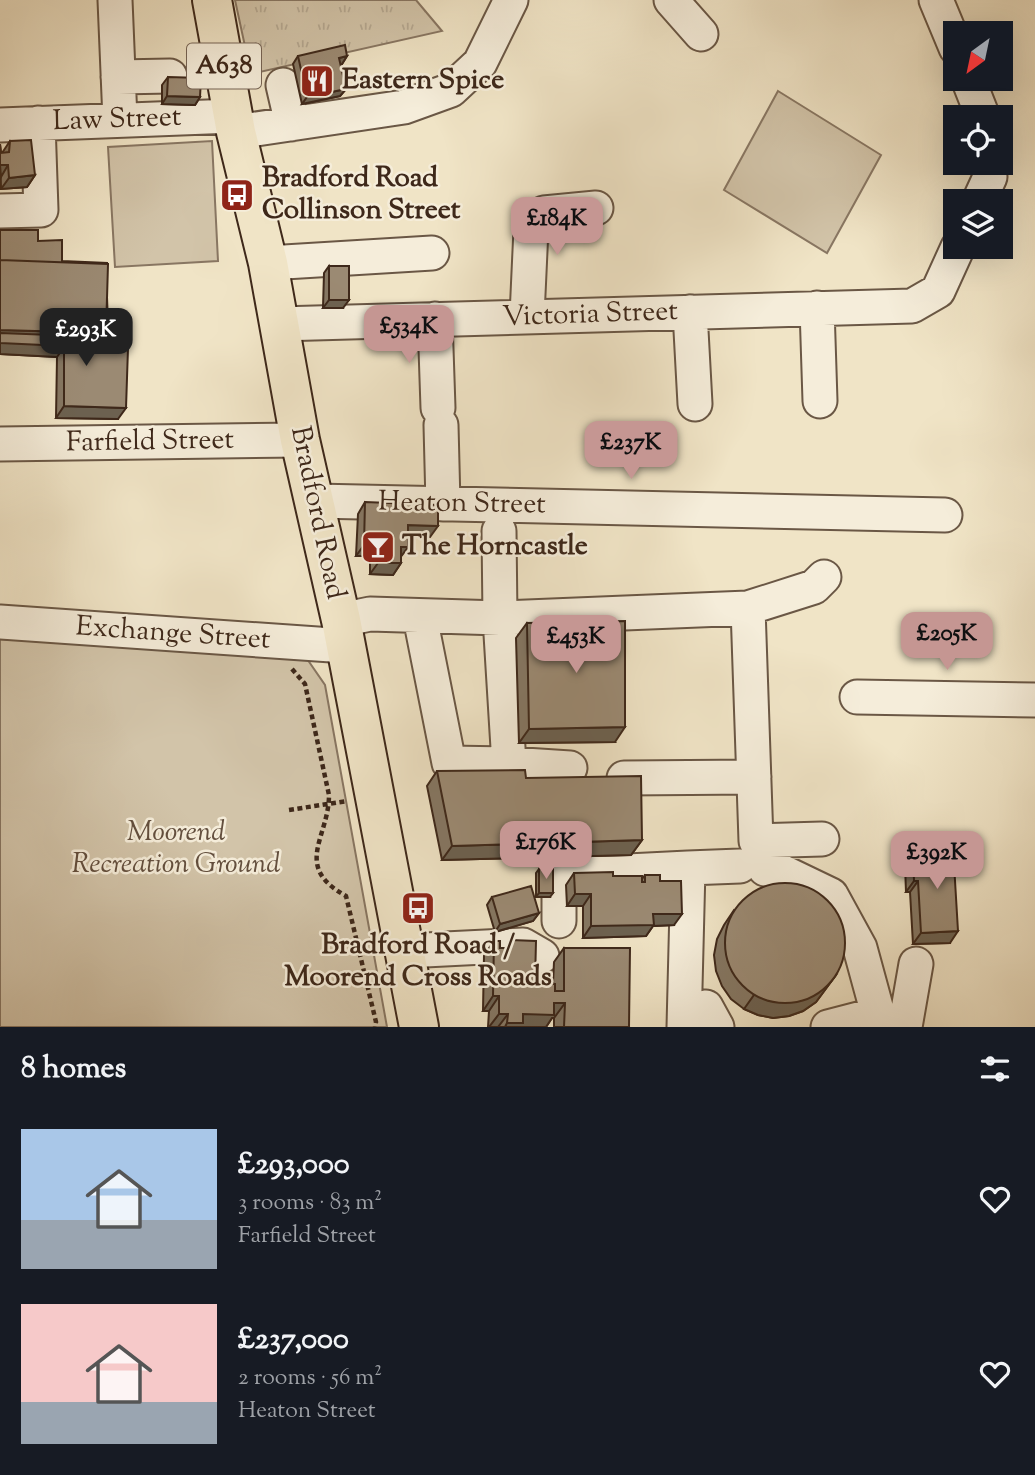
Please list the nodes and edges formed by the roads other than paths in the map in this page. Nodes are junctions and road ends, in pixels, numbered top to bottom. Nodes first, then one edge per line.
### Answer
1 (115, 0) edge
2 (212, 0) edge
3 (511, 0) edge
4 (671, 0) edge
5 (936, 0) edge
6 (945, 21) edge
7 (701, 34) dead end
8 (170, 76) edge
9 (118, 77) junction
10 (283, 85) dead end
11 (120, 120) junction
12 (38, 123) junction
13 (235, 124) junction
14 (292, 124) junction
15 (0, 125) edge
16 (596, 208) dead end
17 (0, 211) edge
18 (432, 253) dead end
19 (953, 259) edge
20 (268, 263) junction
21 (817, 308) junction
22 (690, 312) junction
23 (527, 316) junction
24 (435, 319) junction
25 (279, 324) junction
26 (820, 401) dead end
27 (695, 404) dead end
28 (300, 440) junction
29 (0, 444) edge
30 (315, 501) junction
31 (443, 504) junction
32 (945, 515) dead end
33 (499, 531) dead end
34 (824, 577) dead end
35 (748, 608) junction
36 (420, 617) junction
37 (500, 618) junction
38 (0, 622) edge
39 (343, 633) junction
40 (857, 697) dead end
41 (1035, 700) edge
42 (509, 764) junction
43 (570, 768) dead end
44 (754, 777) junction
45 (624, 778) edge
46 (822, 839) dead end
47 (688, 869) junction
48 (559, 921) dead end
49 (405, 951) junction
50 (542, 956) dead end
51 (916, 964) dead end
52 (703, 1020) edge
53 (891, 1023) edge
54 (419, 1027) edge
55 (828, 1027) edge

1 - 9 street
2 - 13 main road, Bradford Road / A638
3 - 14 street, Law Street
4 - 7 street
5 - 6 street
8 - 9 street
9 - 11 street
10 - 14 street
11 - 12 street, Law Street
11 - 13 street, Law Street
12 - 15 street, Law Street
12 - 17 street
13 - 14 street, Law Street
13 - 20 main road, Bradford Road / A638
16 - 23 street
18 - 20 street
19 - 21 street, Victoria Street
20 - 25 main road, Bradford Road / A638
21 - 22 street, Victoria Street
21 - 26 street
22 - 23 street, Victoria Street
22 - 27 street
23 - 24 street, Victoria Street
24 - 25 street, Victoria Street
24 - 31 street
25 - 28 main road, Bradford Road / A638
28 - 29 street, Farfield Street
28 - 30 main road, Bradford Road / A638
30 - 31 street, Heaton Street
30 - 39 main road, Bradford Road / A638
31 - 32 street, Heaton Street
33 - 37 street
34 - 35 street, Exchange Street
35 - 37 street, Exchange Street
35 - 44 street
36 - 37 street, Exchange Street
36 - 39 street, Exchange Street
36 - 42 street
37 - 42 street
38 - 39 street, Exchange Street
39 - 49 main road, Bradford Road / A638
40 - 41 street
42 - 43 street
44 - 45 street
44 - 46 street
47 - 48 street
47 - 52 street
47 - 53 street
49 - 50 street
49 - 54 main road, Bradford Road / A638
51 - 53 street
53 - 55 street

